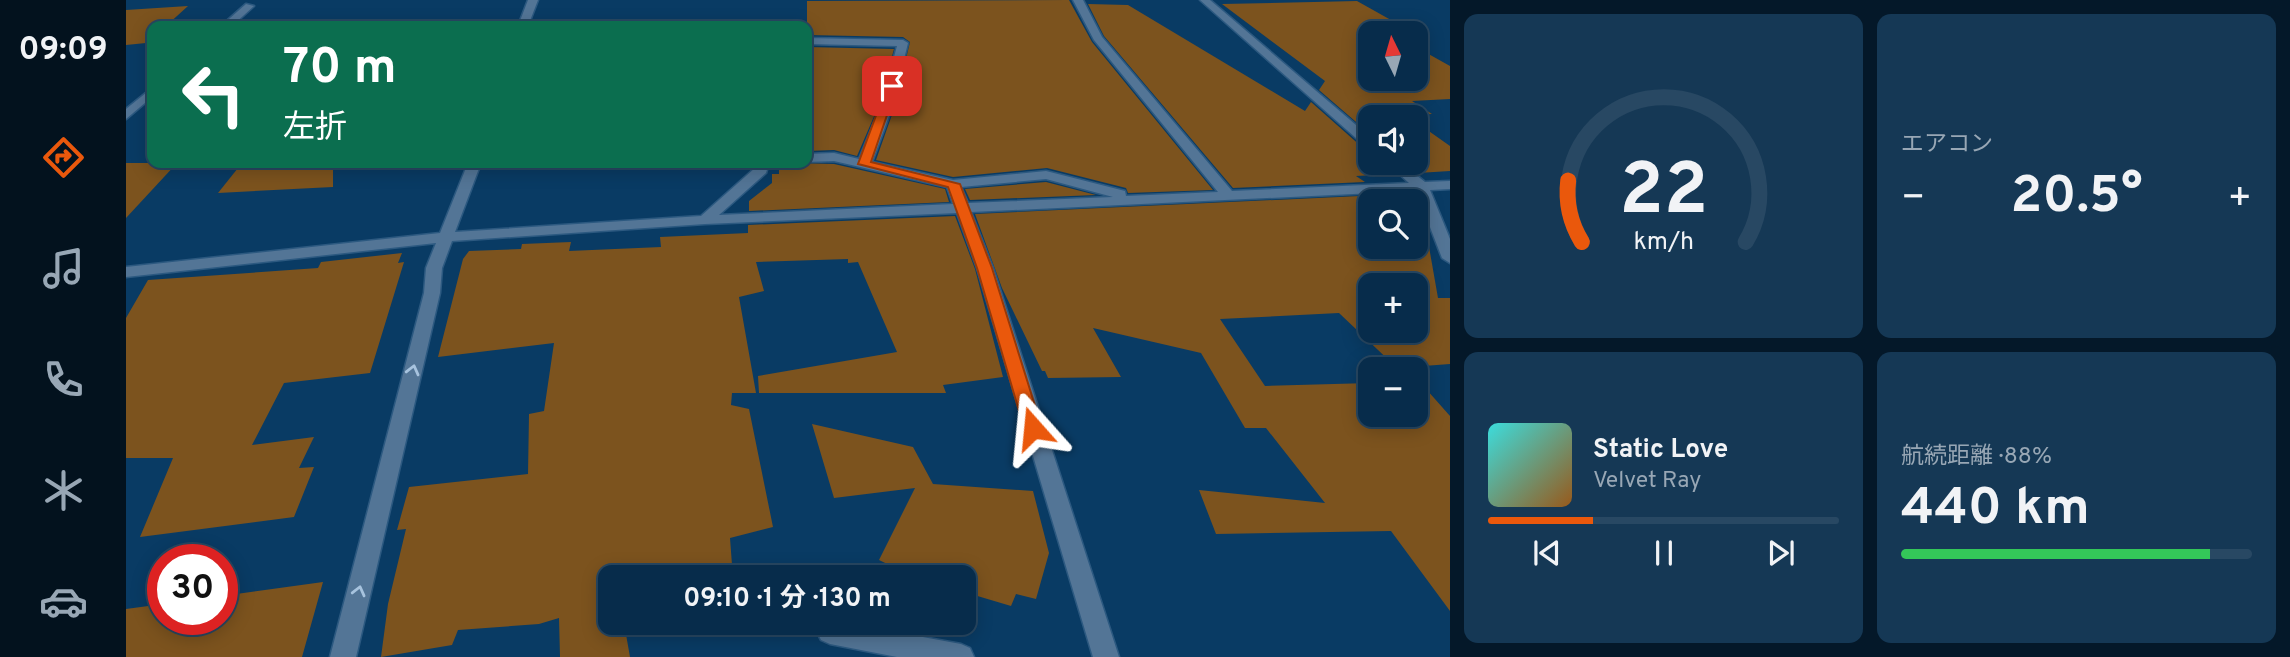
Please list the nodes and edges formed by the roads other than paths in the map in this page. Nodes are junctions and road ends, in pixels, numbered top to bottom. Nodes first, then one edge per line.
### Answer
1 (533, 0) edge
2 (1078, 0) edge
3 (1205, 0) edge
4 (249, 6) dead end
5 (232, 21) edge
6 (525, 21) edge
7 (812, 41) edge
8 (147, 95) edge
9 (126, 114) edge
10 (1358, 133) edge
11 (812, 158) edge
12 (864, 164) junction
13 (472, 168) edge
14 (762, 168) edge
15 (1408, 175) edge
16 (953, 184) junction
17 (1450, 185) edge
18 (1421, 186) junction
19 (1228, 195) junction
20 (1137, 199) junction
21 (963, 208) junction
22 (705, 220) junction
23 (446, 237) junction
24 (1450, 258) edge
25 (126, 272) edge
26 (846, 635) edge
27 (343, 657) edge
28 (961, 657) edge
29 (1106, 657) edge

1 - 6 street
2 - 19 street
3 - 10 street
4 - 5 street
7 - 12 street
8 - 9 street
11 - 12 street
12 - 16 street
13 - 23 street
14 - 22 street
15 - 18 street
16 - 20 street
16 - 21 street
17 - 18 street
18 - 19 street
18 - 24 street
19 - 20 street
20 - 21 street
21 - 22 street
21 - 29 street
22 - 23 street
23 - 25 street
27 -> 23 street
26 - 28 street

